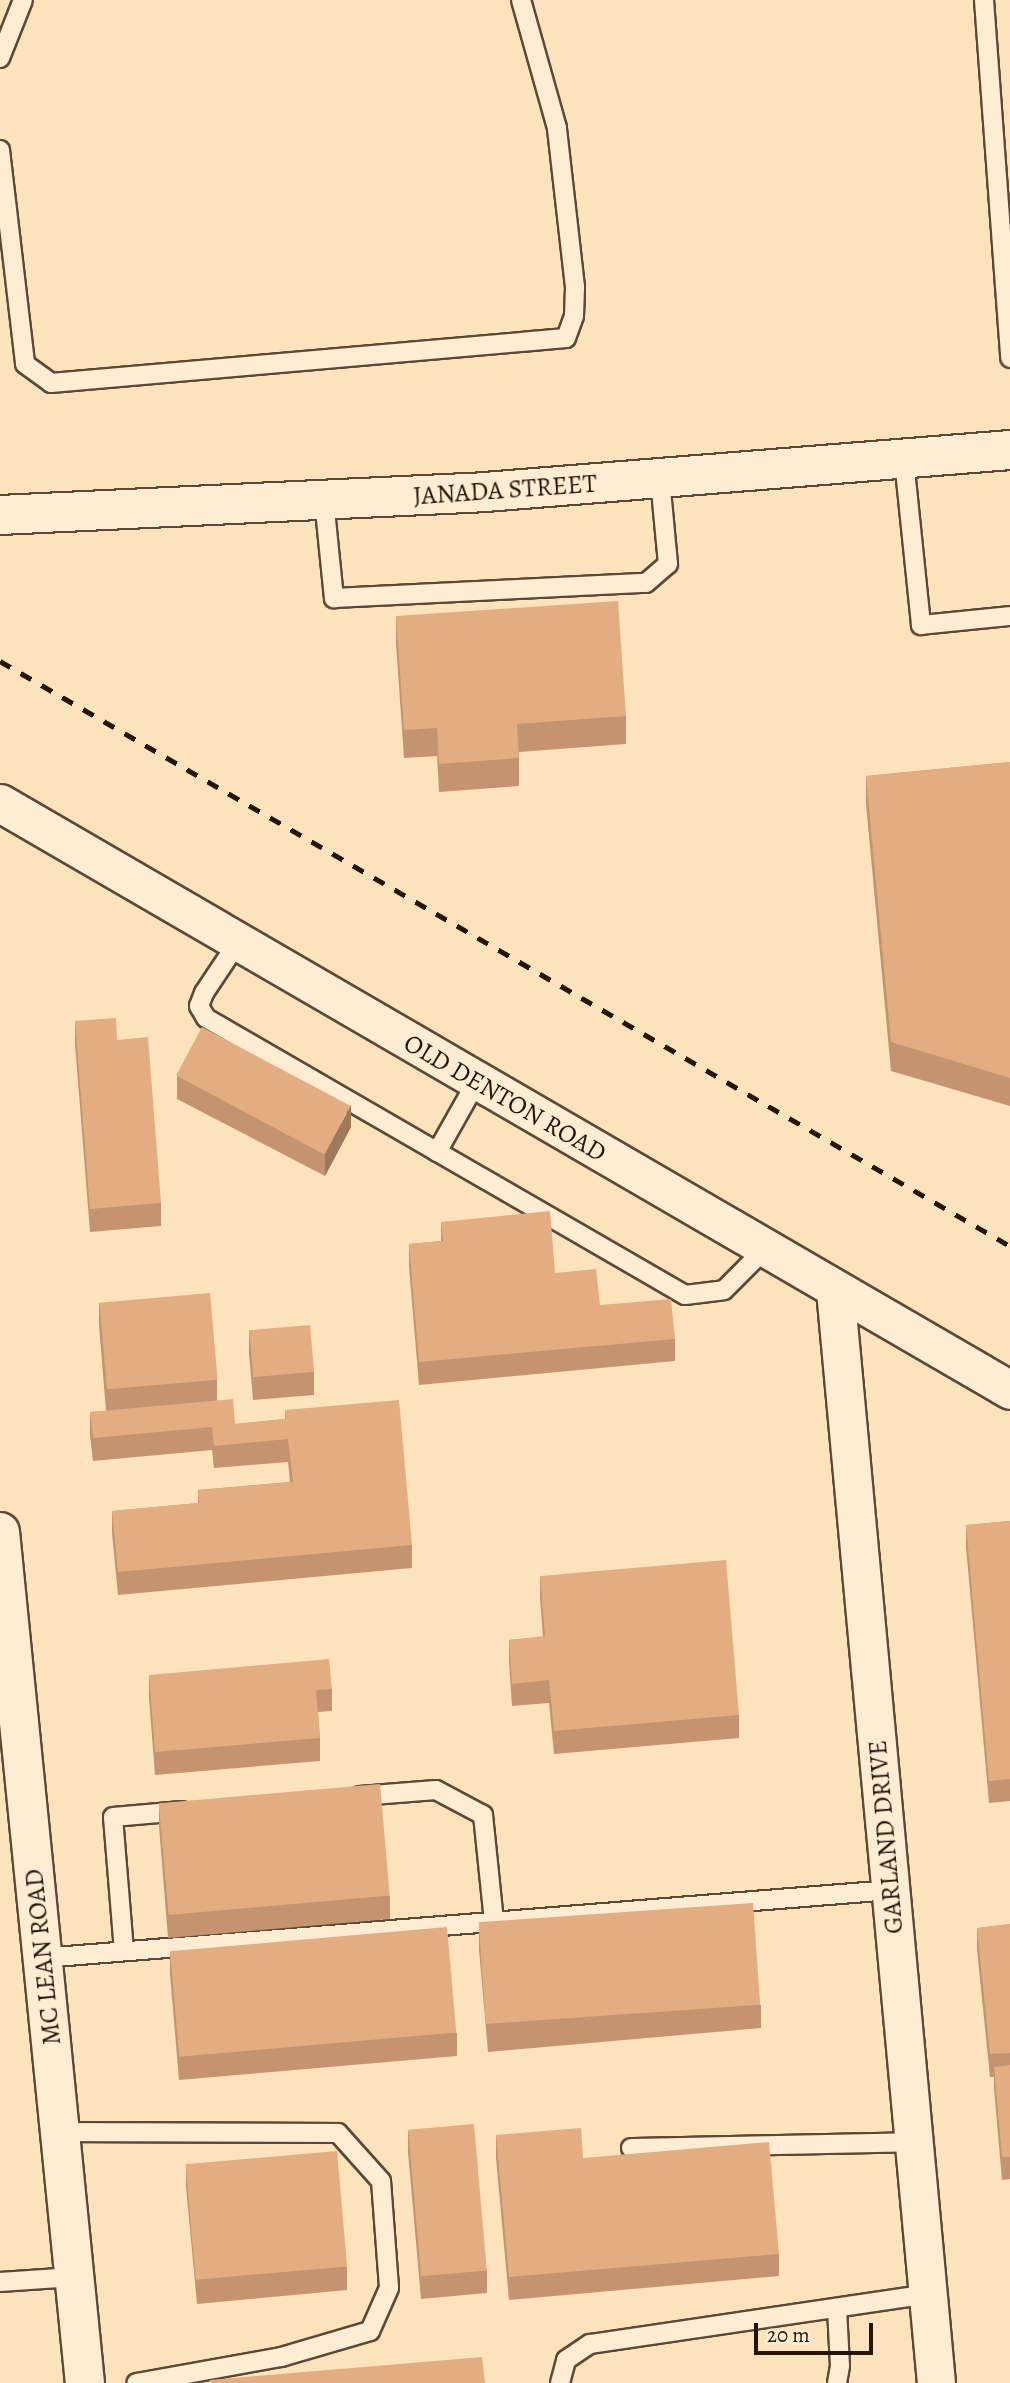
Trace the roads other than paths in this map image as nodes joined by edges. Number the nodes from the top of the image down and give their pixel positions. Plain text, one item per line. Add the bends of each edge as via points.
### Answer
1 (23, 0) edge
2 (521, 0) edge
3 (984, 0) edge
4 (0, 58) edge
5 (0, 150) edge
6 (1007, 277) edge
7 (1010, 358) edge
8 (1010, 450) edge
9 (904, 460) junction
10 (660, 479) junction
11 (324, 500) junction
12 (0, 515) edge
13 (1010, 616) edge
14 (0, 803) edge
15 (238, 942) junction
16 (477, 1082) junction
17 (438, 1152) junction
18 (765, 1250) junction
19 (835, 1290) junction
20 (1010, 1390) edge
21 (0, 1532) edge
22 (344, 1798) edge
23 (195, 1810) edge
24 (890, 1890) junction
25 (494, 1922) junction
26 (124, 1951) junction
27 (43, 1958) junction
28 (60, 2132) junction
29 (914, 2142) junction
30 (631, 2148) dead end
31 (74, 2277) junction
32 (0, 2282) edge
33 (928, 2294) junction
34 (837, 2308) junction
35 (85, 2383) edge
36 (136, 2383) edge
37 (560, 2383) edge
38 (837, 2383) edge
39 (936, 2383) edge

1 - 4 lane
2 - 5 lane via 557,128 575,287 574,316 566,338 51,383 25,364
3 - 6 lane
6 - 7 lane
8 - 9 street, JANADA STREET
9 - 10 street, JANADA STREET
9 - 13 lane via 921,625
10 - 11 street, JANADA STREET
10 - 11 lane via 668,564 646,583 334,598
11 - 12 street, JANADA STREET
14 - 15 street, OLD DENTON ROAD
15 - 16 street, OLD DENTON ROAD
15 - 17 lane via 204,992 199,1006 206,1018
16 - 17 lane
16 - 18 street, OLD DENTON ROAD
17 - 18 lane via 685,1295 724,1290
18 - 19 street, OLD DENTON ROAD
19 - 20 street, OLD DENTON ROAD
19 - 24 street, GARLAND DRIVE
21 - 27 street, MC LEAN ROAD
22 - 25 lane via 436,1790 483,1815
23 - 26 lane via 113,1817
24 - 25 lane
24 - 29 street, GARLAND DRIVE
25 - 26 lane
26 - 27 lane
27 - 28 street, MC LEAN ROAD
28 - 31 street, MC LEAN ROAD
28 - 36 lane via 338,2133 381,2181 389,2288 370,2331 281,2357
29 - 30 lane
29 - 33 street, GARLAND DRIVE
31 - 32 lane
31 - 35 street, MC LEAN ROAD
33 - 34 lane
33 - 39 street, GARLAND DRIVE
34 - 37 lane via 590,2344 566,2360
34 - 38 lane

